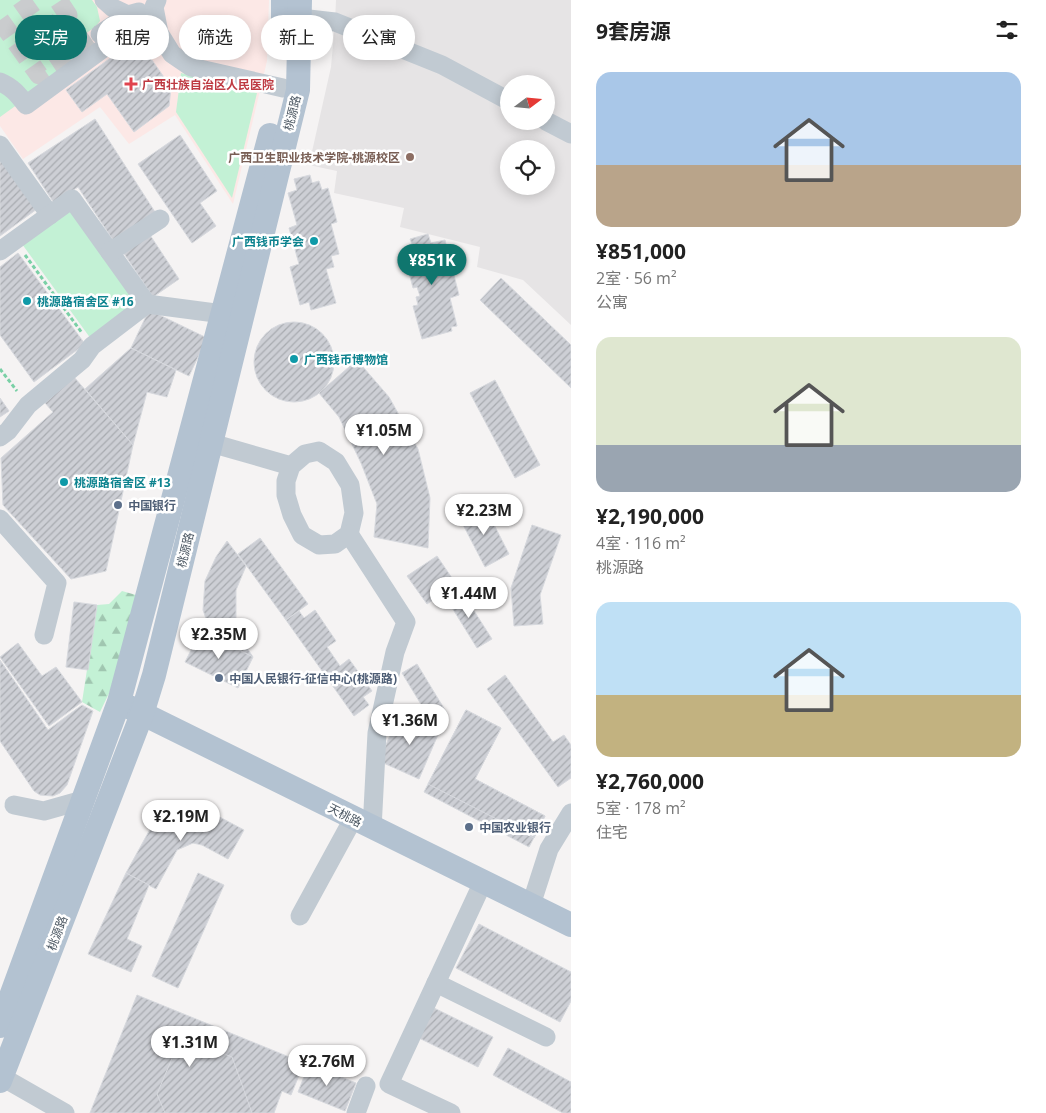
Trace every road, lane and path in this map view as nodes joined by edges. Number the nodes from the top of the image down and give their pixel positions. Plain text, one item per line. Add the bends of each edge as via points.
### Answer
1 (104, 0) edge
2 (283, 0) edge
3 (156, 4) edge
4 (300, 9) edge
5 (128, 15) joint
6 (97, 54) edge
7 (0, 82) edge
8 (283, 88) junction
9 (500, 96) edge
10 (555, 126) edge
11 (571, 134) edge
12 (0, 145) edge
13 (50, 215) junction
14 (160, 219) dead end
15 (7, 246) edge
16 (110, 252) junction
17 (147, 304) junction
18 (223, 314) junction
19 (92, 346) junction
20 (0, 369) edge
21 (28, 405) junction
22 (0, 438) edge
23 (211, 443) junction
24 (291, 466) junction
25 (0, 519) edge
26 (349, 534) junction
27 (44, 635) dead end
28 (119, 702) junction
29 (142, 714) junction
30 (82, 800) junction
31 (14, 805) dead end
32 (571, 813) edge
33 (363, 824) junction
34 (483, 882) junction
35 (531, 905) junction
36 (300, 916) dead end
37 (571, 925) edge
38 (436, 983) junction
39 (0, 1026) edge
40 (546, 1037) dead end
41 (1, 1079) edge
42 (366, 1086) dead end
43 (420, 1107) edge
44 (66, 1113) edge
45 (356, 1113) edge
46 (451, 1113) edge

1 - 5 lane
2 - 8 main road, 桃源路
3 - 5 lane
3 - 8 lane via 159,33 172,54 191,68
4 - 9 lane via 442,65
4 - 23 main road, 桃源路 via 298,90
6 - 7 lane via 26,105 8,85
8 - 18 main road, 桃源路
10 - 11 lane
12 - 13 lane
13 - 15 lane
13 - 16 lane via 72,199
14 - 16 lane
15 - 19 path
16 - 17 lane
17 - 18 lane
17 - 19 lane
18 - 28 main road, 桃源路
19 - 21 lane via 82,360
20 - 21 path
21 - 22 lane
23 - 24 lane
23 - 29 main road, 桃源路
24 - 26 lane via 286,495 302,535 319,544 335,544
24 - 26 lane via 305,454 319,451 336,462 350,485 354,513
25 - 27 lane via 57,582
26 - 33 lane via 406,622 395,652 377,733
28 - 29 main road, 天桃路
28 - 30 main road, 桃源路
29 - 33 main road, 天桃路
29 - 41 main road, 桃源路
30 - 31 lane via 44,811
30 - 39 main road, 桃源路
32 - 35 lane via 549,849
33 - 34 main road, 天桃路
33 - 36 lane
34 - 35 main road, 天桃路
34 - 38 lane
35 - 37 main road, 天桃路
38 - 40 lane
38 - 43 lane via 390,1084
41 - 44 lane
42 - 45 lane
43 - 46 lane

